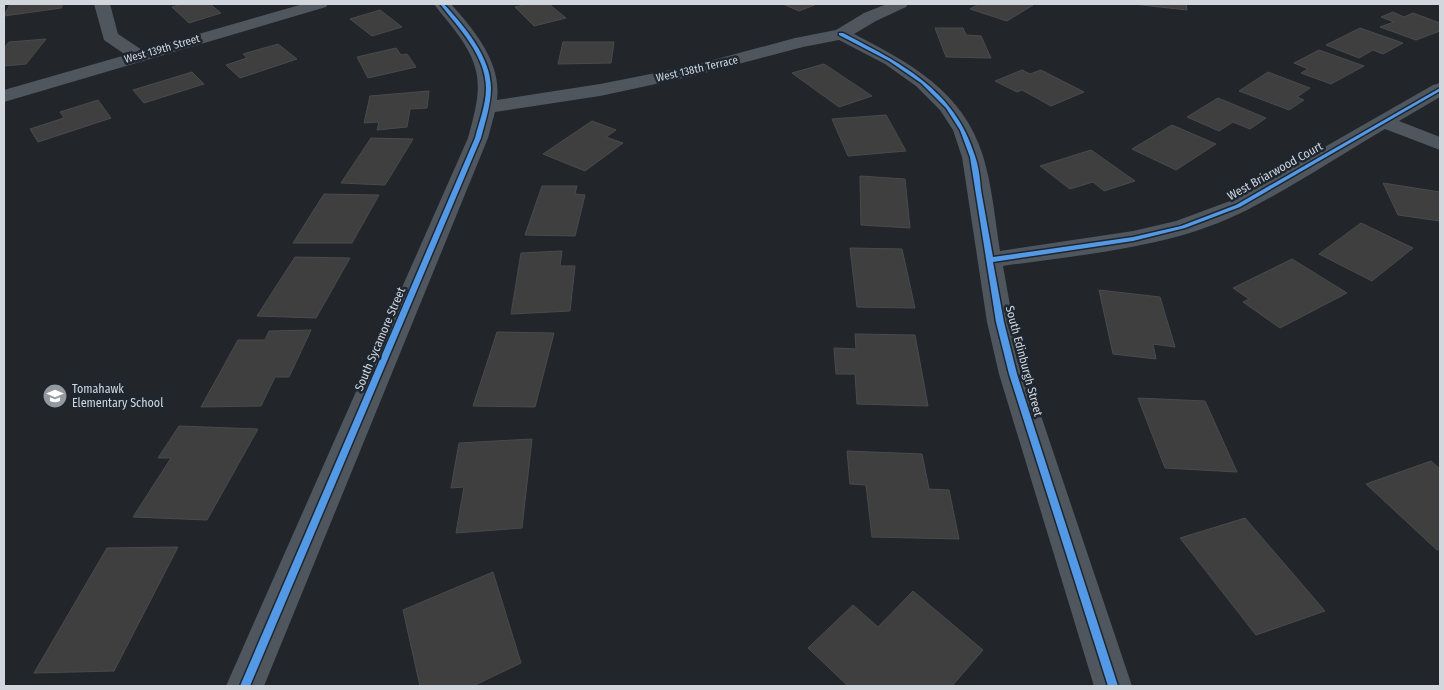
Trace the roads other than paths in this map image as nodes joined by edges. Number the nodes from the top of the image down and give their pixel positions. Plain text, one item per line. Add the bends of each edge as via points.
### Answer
1 (102, 4) edge
2 (320, 4) edge
3 (442, 4) edge
4 (900, 4) edge
5 (841, 34) junction
6 (139, 56) junction
7 (1440, 89) edge
8 (4, 96) edge
9 (486, 108) junction
10 (1384, 122) junction
11 (1440, 144) edge
12 (990, 260) junction
13 (245, 686) edge
14 (1113, 686) edge

1 - 6 street via 110,36
2 - 6 street, West 139th Street
3 - 9 street, South Sycamore Street via 478,51 488,81
4 - 5 street, West 138th Terrace
5 - 9 street, West 138th Terrace via 693,71
5 - 12 street, South Edinburgh Street via 891,60 923,82 948,107 963,130 973,157
6 - 8 street, West 139th Street
7 - 10 street, West Briarwood Court
9 - 13 street, South Sycamore Street via 478,138
10 - 11 street
10 - 12 street, West Briarwood Court via 1238,206 1183,227 1123,241
12 - 14 street, South Edinburgh Street via 1013,374

